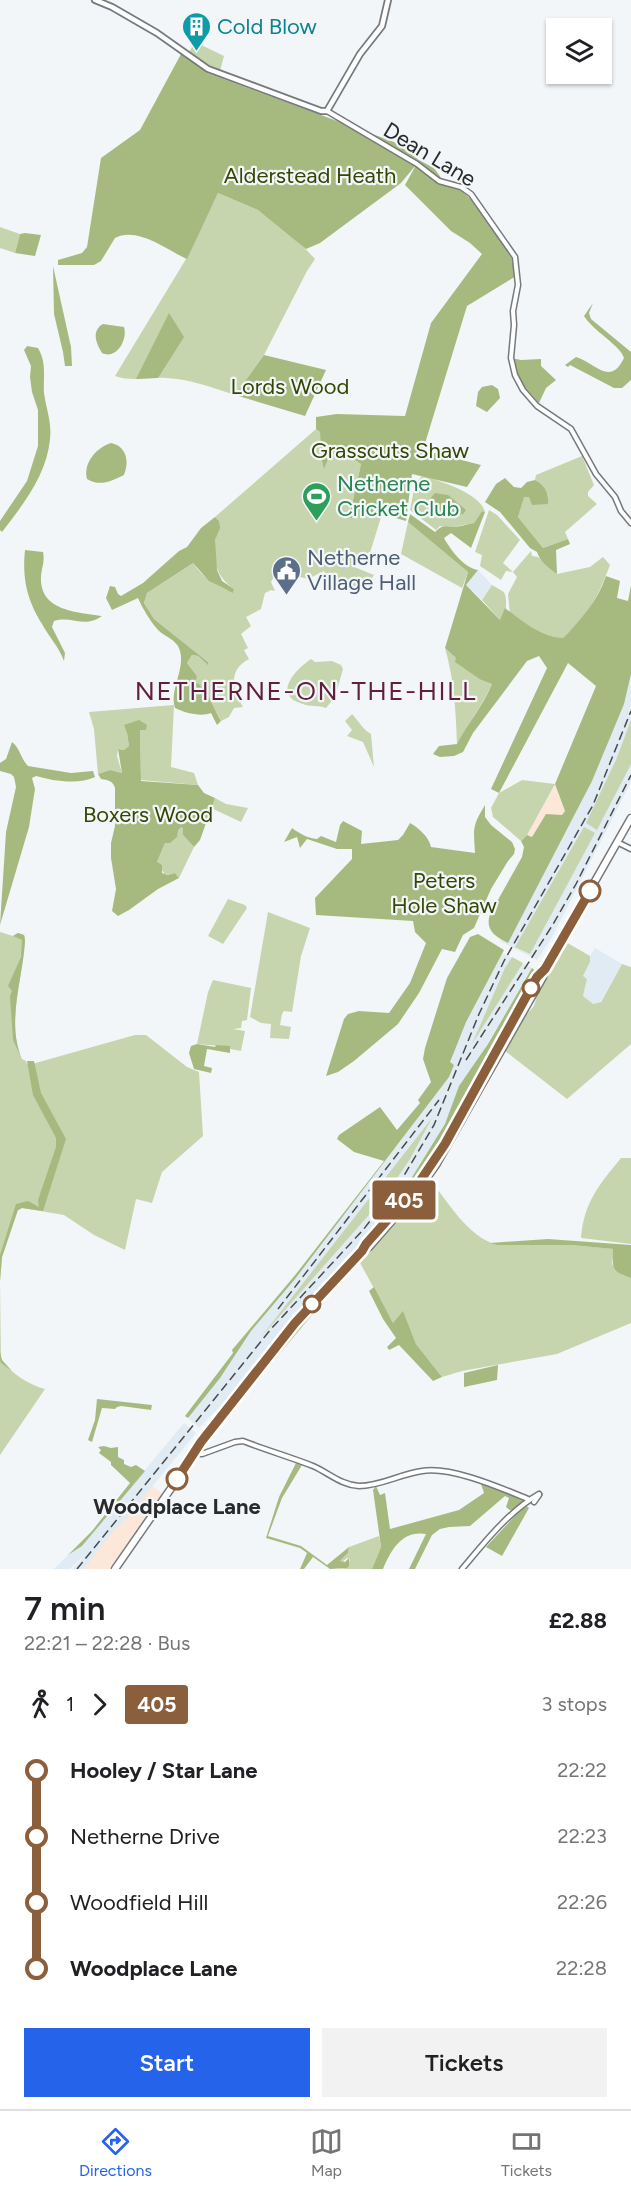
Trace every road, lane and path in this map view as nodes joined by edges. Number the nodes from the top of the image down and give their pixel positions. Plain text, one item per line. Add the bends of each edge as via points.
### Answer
1 (95, 0) edge
2 (388, 0) edge
3 (327, 111) junction
4 (631, 523) edge
5 (630, 820) edge
6 (619, 843) junction
7 (631, 849) edge
8 (197, 1451) junction
9 (528, 1499) junction
10 (534, 1502) dead end
11 (115, 1569) edge
12 (462, 1569) edge

1 - 3 main road, Dean Lane via 157,33 208,69
2 - 3 main road via 382,26 360,54
3 - 4 street, Dean Lane via 439,181 471,194 515,257 518,285 511,358 515,375 537,405 571,429 596,474
5 - 6 highway
6 - 7 street
6 - 8 highway via 537,977 445,1144 414,1190 295,1323
8 - 9 street via 202,1454 243,1441 317,1468 347,1484 377,1484 426,1470 468,1477
8 - 11 highway
9 - 10 street via 539,1494
9 - 12 street

